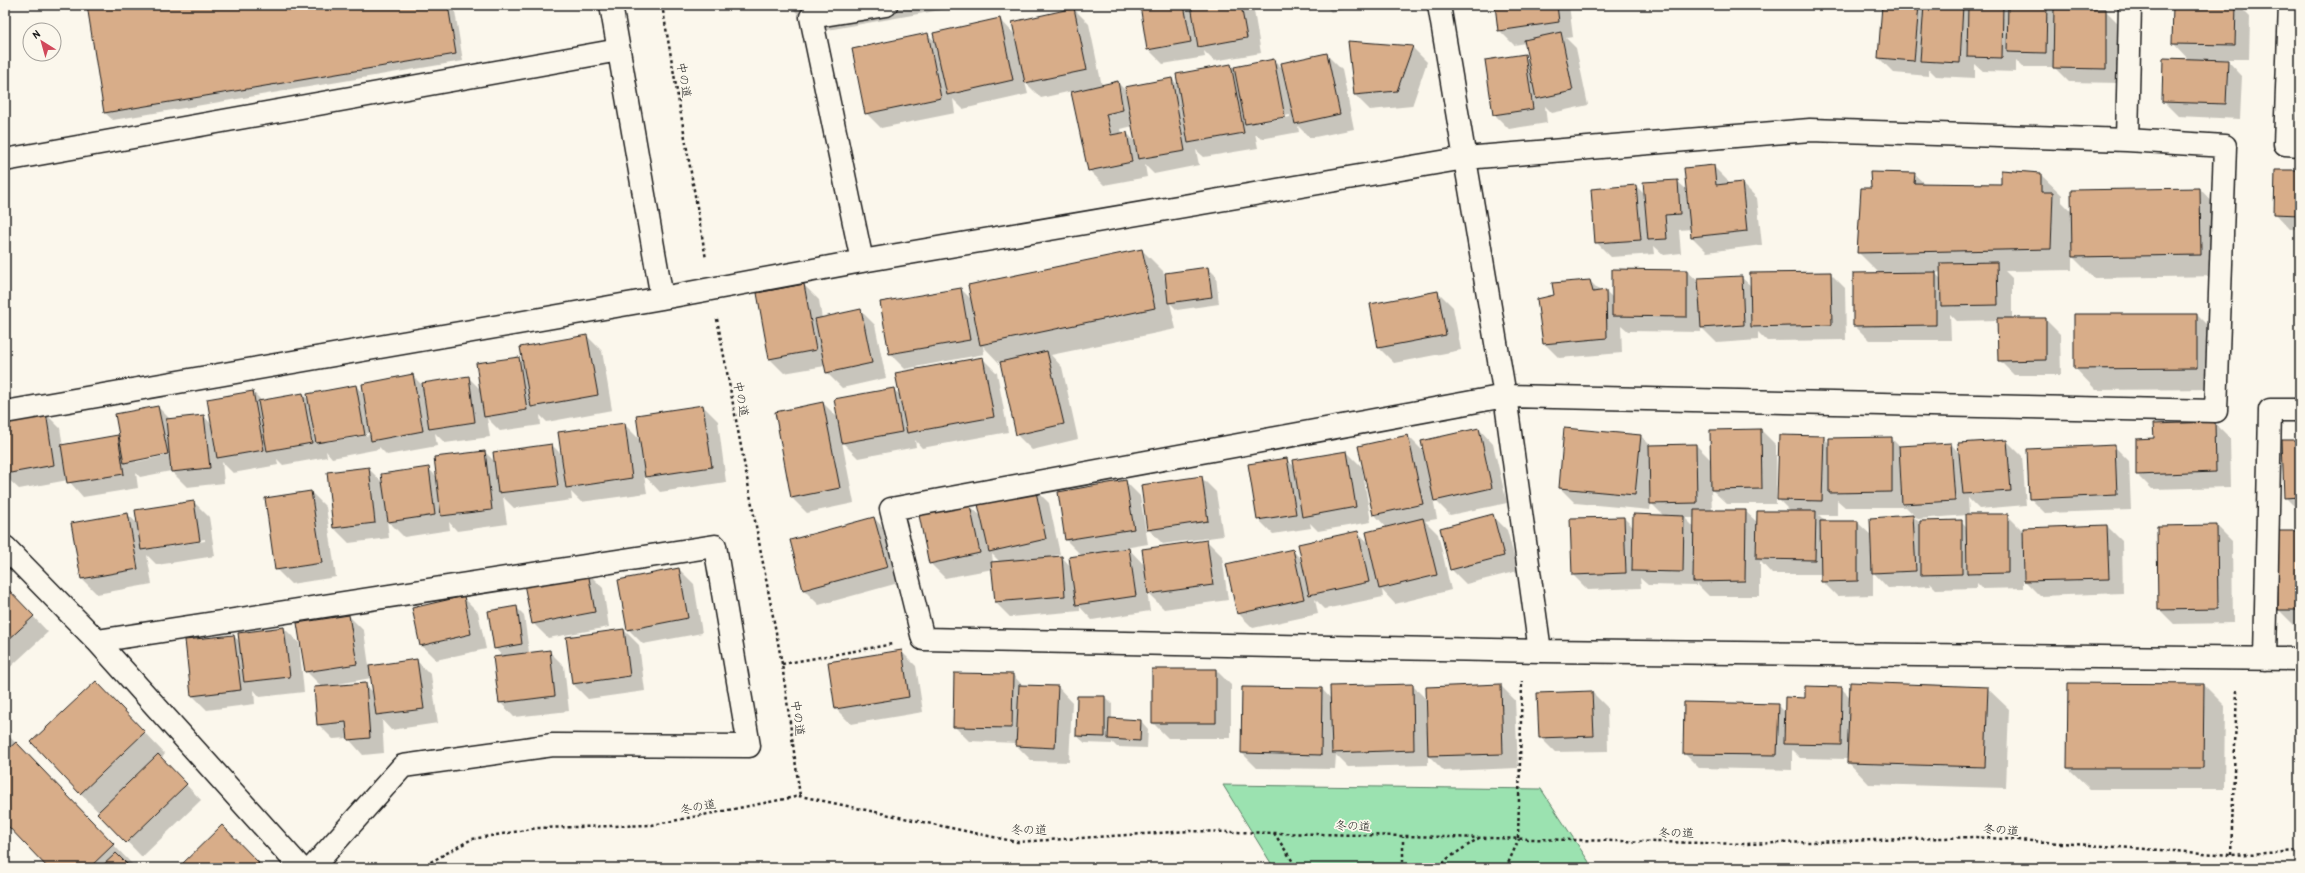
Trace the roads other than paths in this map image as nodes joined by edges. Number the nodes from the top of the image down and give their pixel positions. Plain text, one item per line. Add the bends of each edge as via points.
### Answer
1 (611, 5) edge
2 (886, 5) edge
3 (1439, 5) edge
4 (2130, 5) edge
5 (2290, 5) edge
6 (619, 50) junction
7 (2127, 140) junction
8 (2300, 144) edge
9 (1465, 158) junction
10 (5, 160) edge
11 (862, 261) junction
12 (662, 298) junction
13 (1505, 396) junction
14 (2300, 410) edge
15 (5, 412) edge
16 (5, 547) edge
17 (97, 641) junction
18 (1531, 651) junction
19 (2265, 658) junction
20 (2300, 659) edge
21 (301, 868) edge
22 (312, 868) edge

1 - 6 street
2 - 11 street via 811,17
3 - 9 street
4 - 7 street
5 - 8 street via 2285,144
6 - 10 street
6 - 12 street
7 - 9 street via 1810,130
7 - 13 street via 2225,146 2216,411
9 - 11 street
9 - 13 street
11 - 12 street
12 - 15 street
13 - 18 street
13 - 18 street via 891,509 923,639
14 - 19 street via 2270,410
16 - 17 street
17 - 21 street
17 - 22 street via 715,546 749,746 553,745 403,766
18 - 19 street
19 - 20 street

